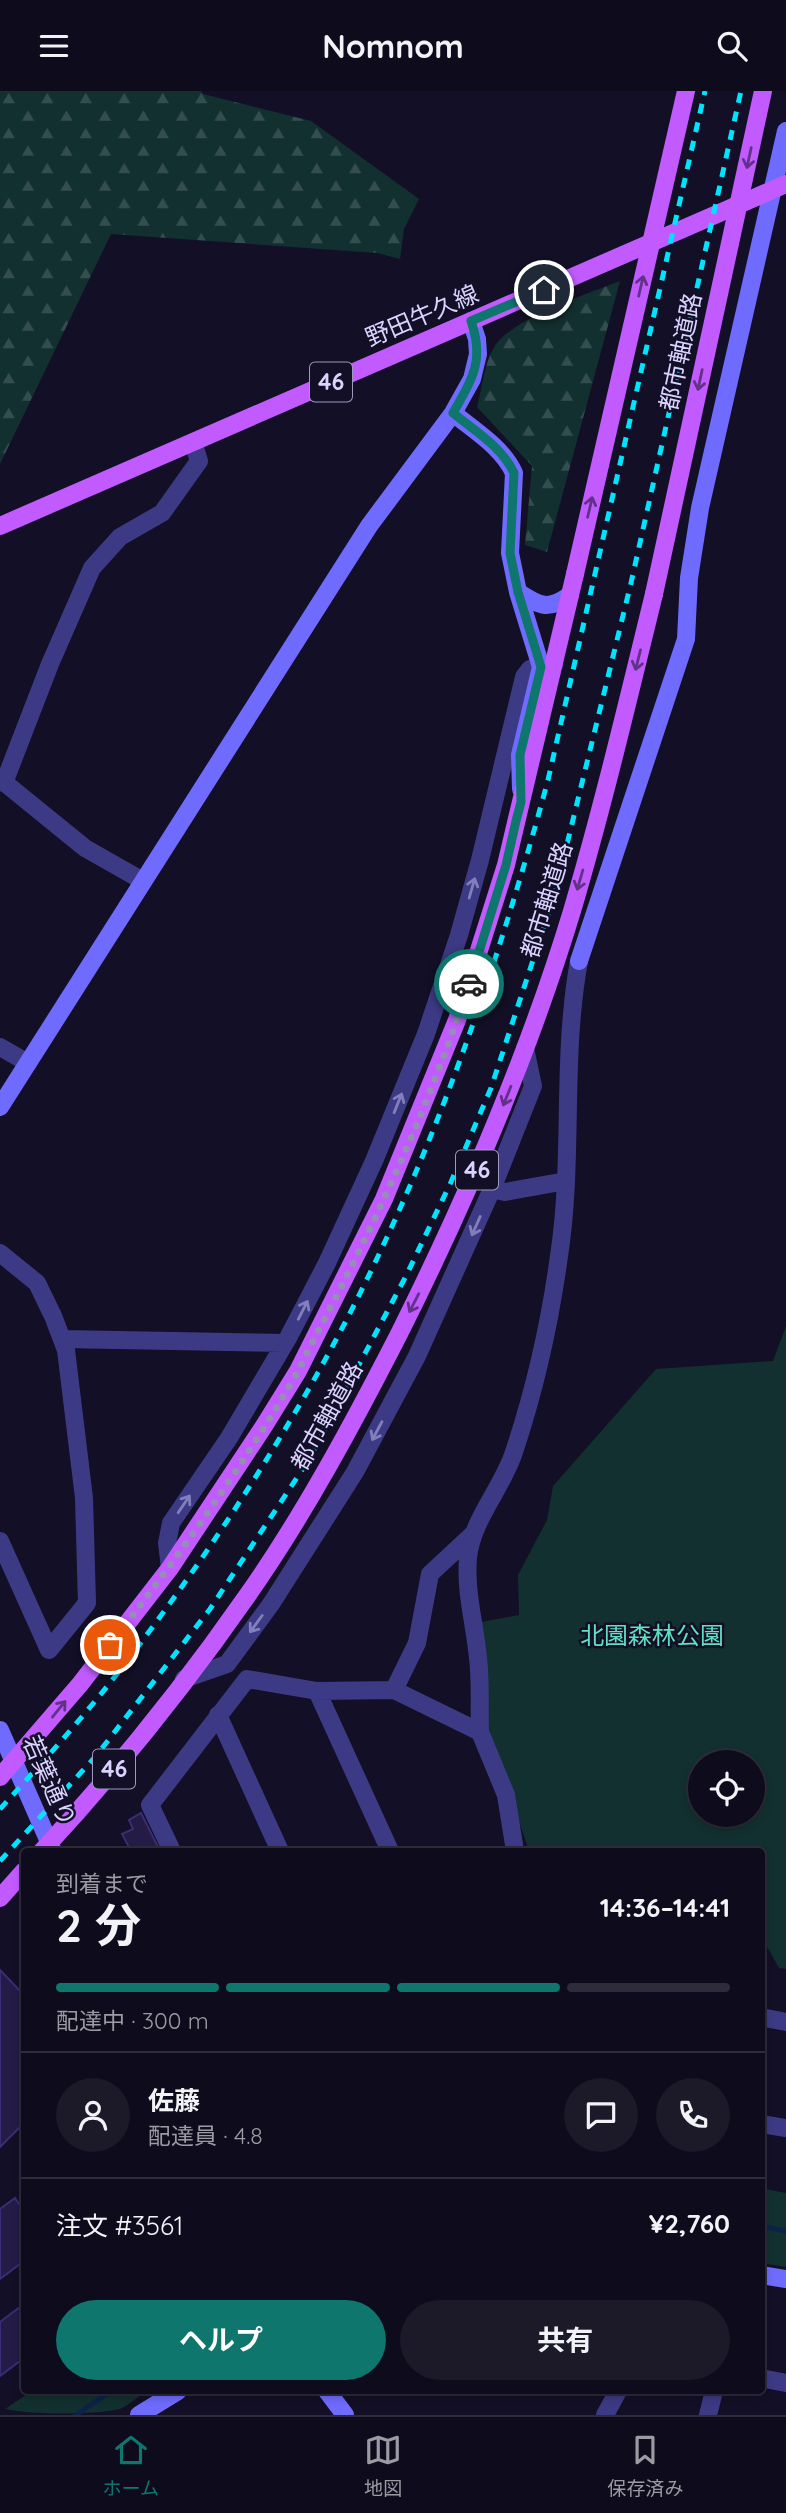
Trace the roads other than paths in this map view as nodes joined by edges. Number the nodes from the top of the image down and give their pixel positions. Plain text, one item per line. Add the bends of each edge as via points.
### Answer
1 (686, 91) edge
2 (763, 91) edge
3 (786, 131) edge
4 (779, 187) edge
5 (471, 321) junction
6 (453, 413) junction
7 (193, 442) junction
8 (0, 526) edge
9 (518, 592) junction
10 (570, 596) junction
11 (547, 666) junction
12 (2, 781) edge
13 (512, 840) junction
14 (482, 851) junction
15 (143, 881) junction
16 (0, 1047) edge
17 (525, 1048) junction
18 (28, 1063) junction
19 (0, 1107) edge
20 (566, 1181) junction
21 (492, 1189) junction
22 (0, 1253) edge
23 (62, 1339) junction
24 (285, 1343) junction
25 (473, 1534) junction
26 (0, 1541) edge
27 (170, 1568) junction
28 (184, 1679) junction
29 (394, 1690) junction
30 (317, 1691) junction
31 (218, 1716) junction
32 (0, 1730) edge
33 (480, 1732) junction
34 (14, 1761) junction
35 (0, 1777) edge
36 (48, 1848) edge
37 (49, 1848) edge
38 (171, 1848) edge
39 (279, 1848) edge
40 (389, 1848) edge
41 (515, 1848) edge
42 (21, 1874) edge
43 (0, 1898) edge
44 (765, 2018) edge
45 (786, 2022) edge
46 (765, 2125) edge
47 (786, 2128) edge
48 (765, 2276) edge
49 (786, 2279) edge
50 (765, 2379) edge
51 (786, 2383) edge
52 (173, 2394) edge
53 (329, 2394) edge
54 (616, 2394) edge
55 (713, 2394) edge
56 (139, 2415) edge
57 (345, 2415) edge
58 (605, 2415) edge
59 (708, 2415) edge

10 -> 1 main road, 都市軸道路, bridge
2 -> 17 main road, 都市軸道路 / 46, bridge via 654,594 599,815
3 - 4 street
4 - 5 main road, 野田牛久線 / 46
4 - 20 street via 700,508 686,639 579,961
5 - 6 street via 478,353 472,379
5 - 7 main road, 野田牛久線 / 46
6 - 9 street via 494,445 514,473 510,553
6 - 15 street via 369,526
7 - 8 main road, 野田牛久線 / 46
7 - 12 street via 200,461 162,513 120,537 92,568
9 - 10 street via 546,605 559,604
9 - 11 street
10 - 11 main road, 都市軸道路
11 - 13 main road, 都市軸道路
11 - 14 street via 530,669 524,677
12 - 15 street via 85,848
13 - 14 street
13 - 27 main road, 都市軸道路 via 457,1020 379,1210 298,1371
24 -> 14 street via 374,1161 426,1034
15 - 18 street
16 - 18 street
17 - 21 street via 533,1086
17 -> 28 main road, 都市軸道路 / 46 via 480,1163 368,1396 248,1595
18 - 19 street
20 - 21 street via 505,1192
20 - 25 street via 560,1255 522,1423 509,1464
21 -> 28 street via 417,1356 341,1494 227,1664
22 - 23 street via 37,1283
23 - 24 street
23 - 26 street via 84,1498 87,1604 49,1650
27 -> 24 street via 167,1543 172,1523
25 - 29 street via 430,1574 417,1643
25 - 33 street via 468,1580 479,1660
34 -> 27 main road, 都市軸道路
28 - 37 main road, 都市軸道路 / 46
29 - 30 street
29 - 33 street
30 - 31 street via 247,1679
30 - 40 street
31 - 38 street via 150,1805
31 - 39 street
32 - 34 street, 若葉通り
33 - 41 street via 506,1795
34 - 35 main road, 都市軸道路
34 - 36 street, 若葉通り
42 - 43 main road
44 - 45 street
46 - 47 street
48 - 49 street
50 - 51 street
52 - 56 street
53 - 57 street
54 - 58 street
55 - 59 street

